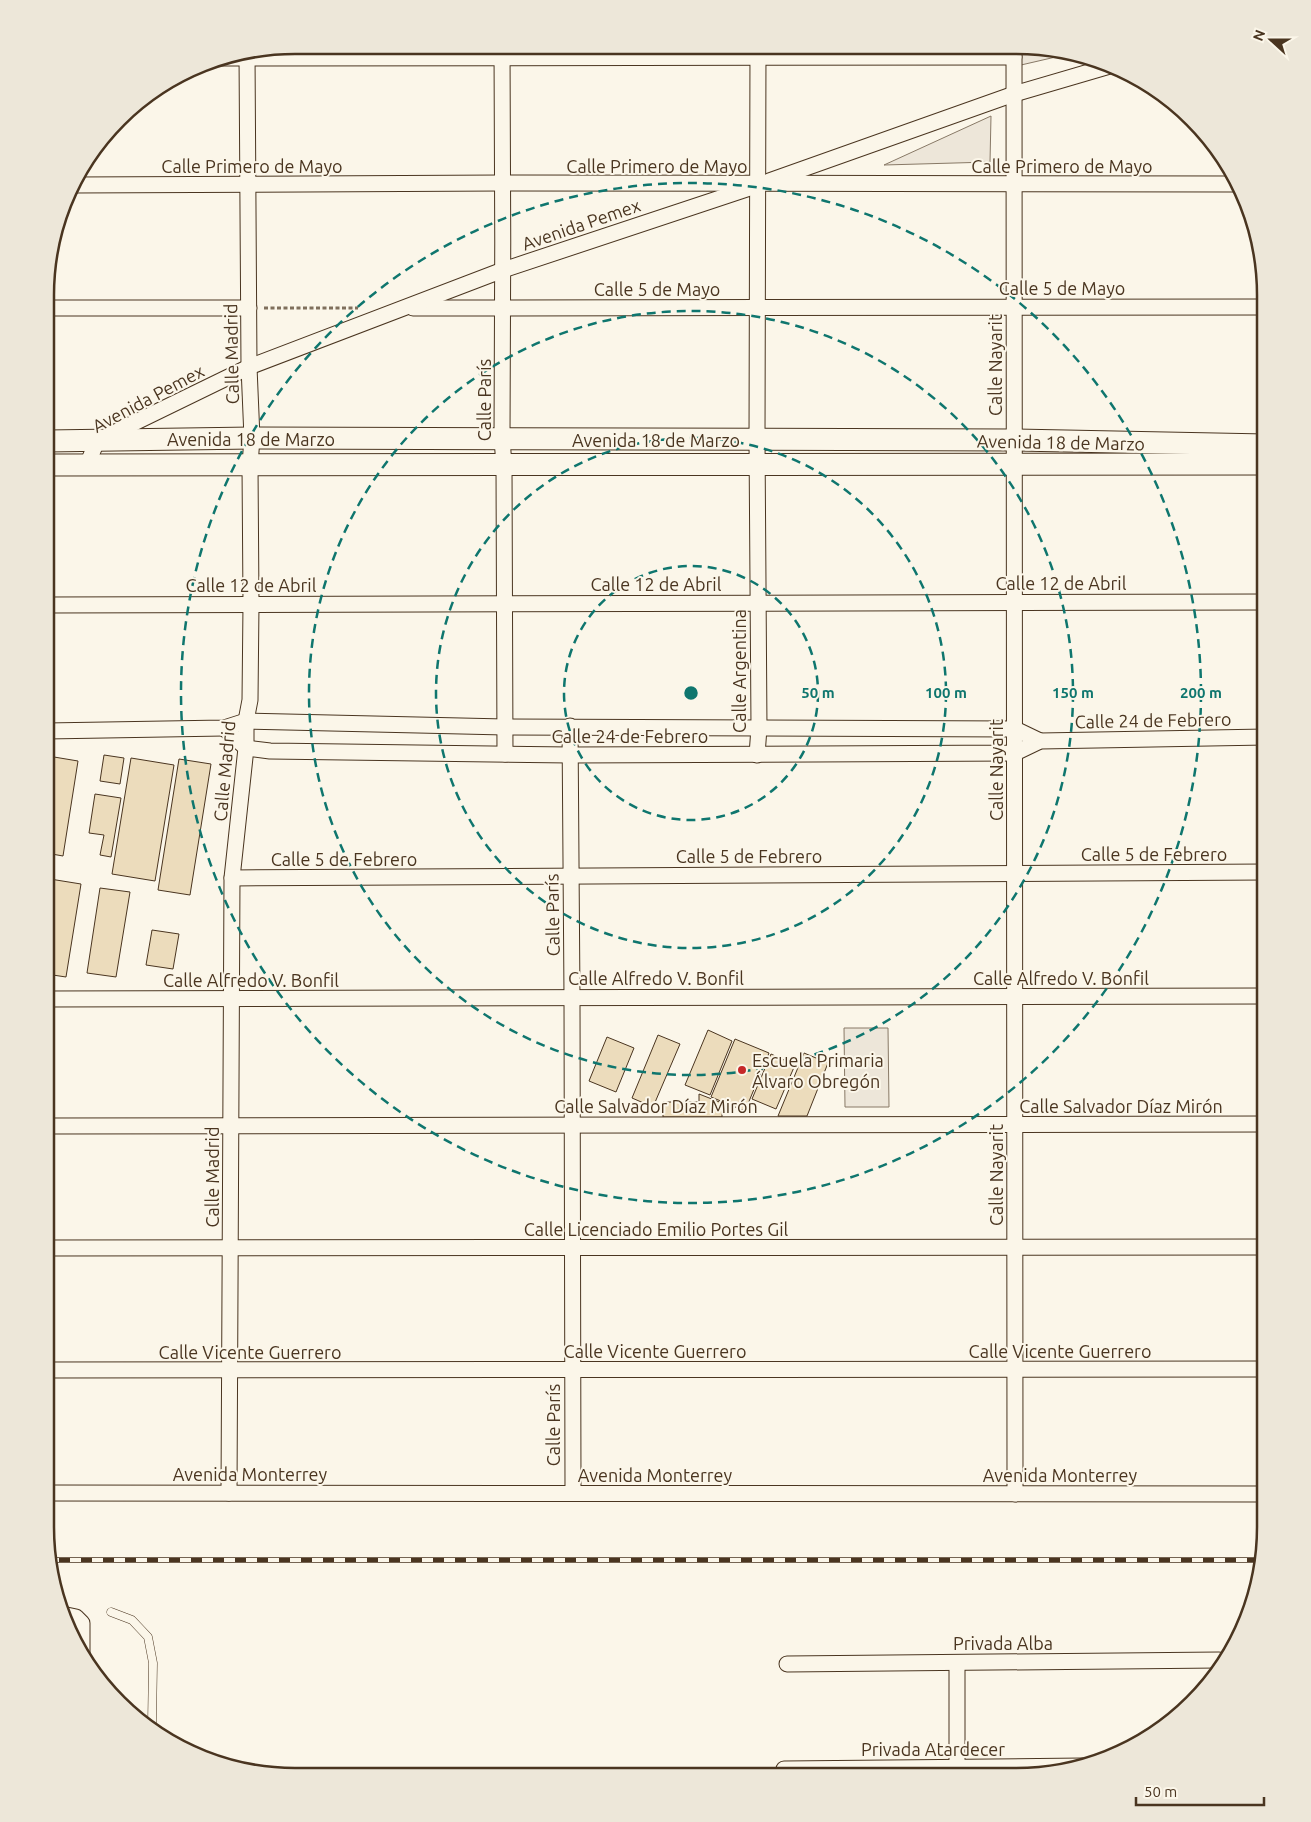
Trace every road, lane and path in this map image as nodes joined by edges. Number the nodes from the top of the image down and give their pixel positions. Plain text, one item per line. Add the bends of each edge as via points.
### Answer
1 (332, 54) edge
2 (502, 54) edge
3 (758, 54) edge
4 (1014, 54) edge
5 (273, 55) edge
6 (247, 58) edge
7 (1100, 69) edge
8 (1014, 94) junction
9 (502, 183) junction
10 (1014, 184) junction
11 (1230, 184) edge
12 (80, 185) edge
13 (248, 185) junction
14 (758, 185) junction
15 (503, 270) junction
16 (758, 307) junction
17 (1014, 307) junction
18 (1257, 307) edge
19 (54, 308) edge
20 (249, 308) junction
21 (366, 308) dead end
22 (404, 308) junction
23 (502, 308) junction
24 (249, 367) junction
25 (252, 438) junction
26 (502, 439) junction
27 (757, 440) junction
28 (1014, 440) junction
29 (54, 441) edge
30 (97, 441) junction
31 (1257, 445) edge
32 (87, 464) junction
33 (758, 464) junction
34 (1015, 464) junction
35 (1257, 464) edge
36 (54, 465) edge
37 (250, 465) junction
38 (504, 465) junction
39 (1015, 602) junction
40 (1257, 602) edge
41 (758, 603) junction
42 (252, 604) junction
43 (504, 604) junction
44 (54, 605) edge
45 (246, 721) junction
46 (570, 726) junction
47 (505, 727) junction
48 (224, 728) junction
49 (759, 728) junction
50 (1015, 729) junction
51 (54, 732) edge
52 (1257, 737) edge
53 (1040, 740) junction
54 (246, 748) junction
55 (1015, 752) junction
56 (506, 754) junction
57 (570, 755) junction
58 (757, 755) junction
59 (1257, 872) edge
60 (1014, 874) junction
61 (570, 876) junction
62 (232, 878) junction
63 (1014, 996) junction
64 (1257, 996) edge
65 (572, 997) junction
66 (54, 999) edge
67 (232, 999) junction
68 (1257, 1124) edge
69 (572, 1125) junction
70 (1015, 1125) junction
71 (54, 1126) edge
72 (231, 1126) junction
73 (1014, 1247) junction
74 (1257, 1247) edge
75 (54, 1248) edge
76 (230, 1248) junction
77 (572, 1248) junction
78 (1015, 1369) junction
79 (1257, 1369) edge
80 (54, 1370) edge
81 (230, 1370) junction
82 (572, 1370) junction
83 (54, 1493) edge
84 (229, 1493) junction
85 (572, 1493) junction
86 (1015, 1494) junction
87 (1257, 1494) edge
88 (111, 1612) dead end
89 (71, 1616) edge
90 (82, 1640) edge
91 (1218, 1660) edge
92 (956, 1663) junction
93 (787, 1664) dead end
94 (152, 1722) edge
95 (957, 1768) edge

1 - 5 street
2 - 9 street, Calle París
3 - 14 street, Calle Argentina
4 - 8 street, Calle Nayarit
6 - 13 street, Calle Madrid
7 - 8 street, Avenida Pemex
8 - 10 street, Calle Nayarit
8 - 14 street, Avenida Pemex
9 - 13 street, Calle Primero de Mayo
9 - 14 street, Calle Primero de Mayo
9 - 15 street, Calle París
10 - 11 street, Calle Primero de Mayo
10 - 14 street, Calle Primero de Mayo
10 - 17 street, Calle Nayarit
12 - 13 street, Calle Primero de Mayo
13 - 20 street, Calle Madrid
14 - 15 street, Avenida Pemex
14 - 16 street, Calle Argentina
15 - 22 street, Avenida Pemex
15 - 23 street, Calle París
16 - 17 street, Calle 5 de Mayo
16 - 23 street, Calle 5 de Mayo
16 - 27 street, Calle Argentina
17 - 18 street, Calle 5 de Mayo
17 - 28 street, Calle Nayarit
19 - 20 street
20 - 21 path
20 - 24 street, Calle Madrid
22 - 23 street, Calle 5 de Mayo
22 - 24 street, Avenida Pemex
23 - 26 street, Calle París
24 - 25 street, Calle Madrid
24 - 30 street, Avenida Pemex
25 - 26 street, Avenida 18 de Marzo
25 - 30 street, Avenida 18 de Marzo
25 - 37 street, Calle Madrid
26 - 27 street, Avenida 18 de Marzo
26 - 38 street, Calle París
27 - 28 street, Avenida 18 de Marzo
27 - 33 street, Calle Argentina
28 - 31 street, Avenida 18 de Marzo
28 - 34 street, Calle Nayarit
29 - 30 street, Avenida 18 de Marzo
30 - 32 street, Avenida Pemex
32 - 36 street, Avenida 18 de Marzo
32 - 37 street, Avenida 18 de Marzo
33 - 34 street, Avenida 18 de Marzo
33 - 38 street, Avenida 18 de Marzo
33 - 41 street, Calle Argentina
34 - 35 street, Avenida 18 de Marzo
34 - 39 street, Calle Nayarit
37 - 38 street, Avenida 18 de Marzo
37 - 42 street, Calle Madrid
38 - 43 street, Calle París
39 - 40 street, Calle 12 de Abril
39 - 41 street, Calle 12 de Abril
39 - 50 street, Calle Nayarit
41 - 43 street, Calle 12 de Abril
41 - 49 street, Calle Argentina
42 - 43 street, Calle 12 de Abril
42 - 44 street, Calle 12 de Abril
42 - 45 street, Calle Madrid via 250,700
43 - 47 street, Calle París
45 - 47 street, Calle 24 de Febrero
45 - 48 street, Calle 24 de Febrero
45 - 54 street, Calle Madrid
46 - 47 street, Calle 24 de Febrero
46 - 49 street, Calle 24 de Febrero
46 - 57 street, Calle París
47 - 56 street, Calle París
48 - 51 street, Calle 24 de Febrero
48 - 54 street
49 - 50 street, Calle 24 de Febrero
49 - 58 street, Calle Argentina
50 - 53 street, Calle 24 de Febrero
50 - 55 street, Calle Nayarit
52 - 53 street, Calle 24 de Febrero
53 - 55 street, Calle 24 de Febrero
54 - 56 street, Calle 24 de Febrero
54 - 62 street, Calle Madrid
55 - 58 street, Calle 24 de Febrero
55 - 60 street, Calle Nayarit
56 - 57 street, Calle 24 de Febrero
57 - 58 street, Calle 24 de Febrero
57 - 61 street, Calle París
59 - 60 street, Calle 5 de Febrero
60 - 61 street, Calle 5 de Febrero
60 - 63 street, Calle Nayarit
61 - 62 street, Calle 5 de Febrero
61 - 65 street, Calle París
62 - 67 street, Calle Madrid
63 - 64 street, Calle Alfredo V. Bonfil
63 - 65 street, Calle Alfredo V. Bonfil
63 - 70 street, Calle Nayarit
65 - 67 street, Calle Alfredo V. Bonfil
65 - 69 street, Calle París
66 - 67 street, Calle Alfredo V. Bonfil
67 - 72 street, Calle Madrid
68 - 70 street, Calle Salvador Díaz Mirón
69 - 70 street, Calle Salvador Díaz Mirón
69 - 72 street, Calle Salvador Díaz Mirón
69 - 77 street, Calle París
70 - 73 street, Calle Nayarit
71 - 72 street, Calle Salvador Díaz Mirón
72 - 76 street, Calle Madrid
73 - 74 street, Calle Licenciado Emilio Portes Gil
73 - 77 street, Calle Licenciado Emilio Portes Gil
73 - 78 street, Calle Nayarit
75 - 76 street, Calle Licenciado Emilio Portes Gil
76 - 77 street, Calle Licenciado Emilio Portes Gil
76 - 81 street, Calle Madrid
77 - 82 street, Calle París
78 - 79 street, Calle Vicente Guerrero
78 - 82 street, Calle Vicente Guerrero
78 - 86 street, Calle Nayarit
80 - 81 street, Calle Vicente Guerrero
81 - 82 street, Calle Vicente Guerrero
81 - 84 street, Calle Madrid
82 - 85 street, Calle París
83 - 84 street, Avenida Monterrey
84 - 85 street, Avenida Monterrey
85 - 86 street, Avenida Monterrey
86 - 87 street, Avenida Monterrey
88 - 94 lane via 132,1620 148,1637 153,1663
89 - 90 street via 82,1623
91 - 92 street, Privada Alba
92 - 93 street, Privada Alba
92 - 95 street

